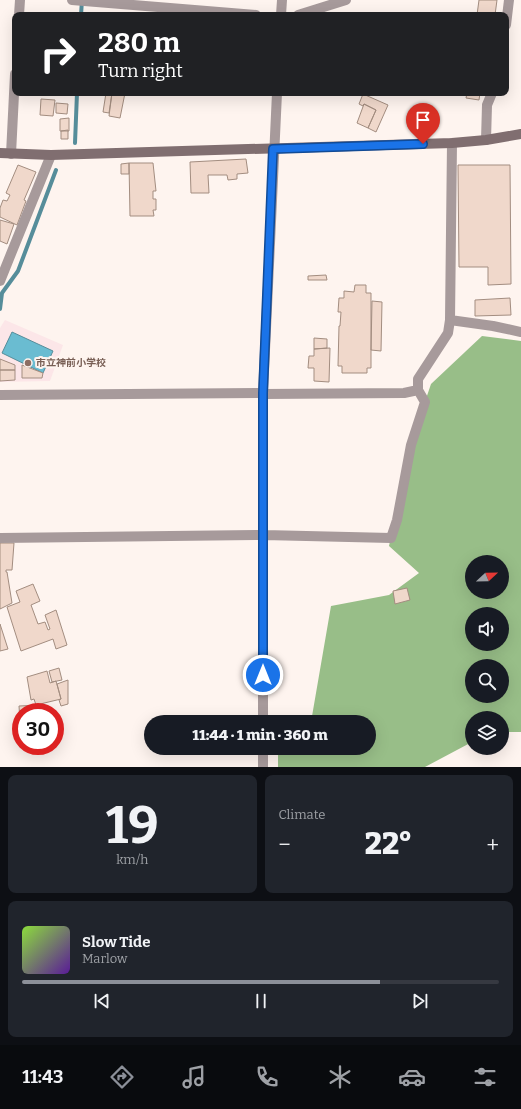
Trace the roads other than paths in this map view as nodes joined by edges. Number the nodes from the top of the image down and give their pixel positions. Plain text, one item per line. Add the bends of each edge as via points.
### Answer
1 (20, 0) edge
2 (74, 0) edge
3 (282, 0) edge
4 (346, 0) edge
5 (509, 0) edge
6 (19, 12) edge
7 (220, 12) edge
8 (281, 12) edge
9 (308, 12) edge
10 (508, 12) edge
11 (14, 96) edge
12 (277, 96) edge
13 (491, 96) edge
14 (521, 134) edge
15 (486, 140) junction
16 (452, 143) junction
17 (273, 149) junction
18 (0, 153) edge
19 (11, 154) junction
20 (51, 155) junction
21 (0, 281) edge
22 (450, 320) junction
23 (521, 332) edge
24 (418, 390) junction
25 (0, 394) edge
26 (264, 394) junction
27 (264, 535) junction
28 (0, 538) edge
29 (263, 715) edge
30 (263, 755) edge
31 (263, 767) edge

1 - 6 street
2 - 7 street
3 - 8 street
4 - 9 street
5 - 10 street
11 - 19 street
12 - 17 street
13 - 15 street via 487,105
14 - 15 street
15 - 16 street
16 - 17 street
16 - 22 street
17 - 20 street
17 - 26 street
18 - 19 street
19 - 20 street
20 - 21 street
22 - 23 street
22 - 24 street via 448,333 418,379
24 - 26 street via 404,393
24 - 27 street via 425,402 411,445 397,520 391,538
25 - 26 street
26 - 27 street
27 - 28 street
27 - 29 street
30 - 31 street

